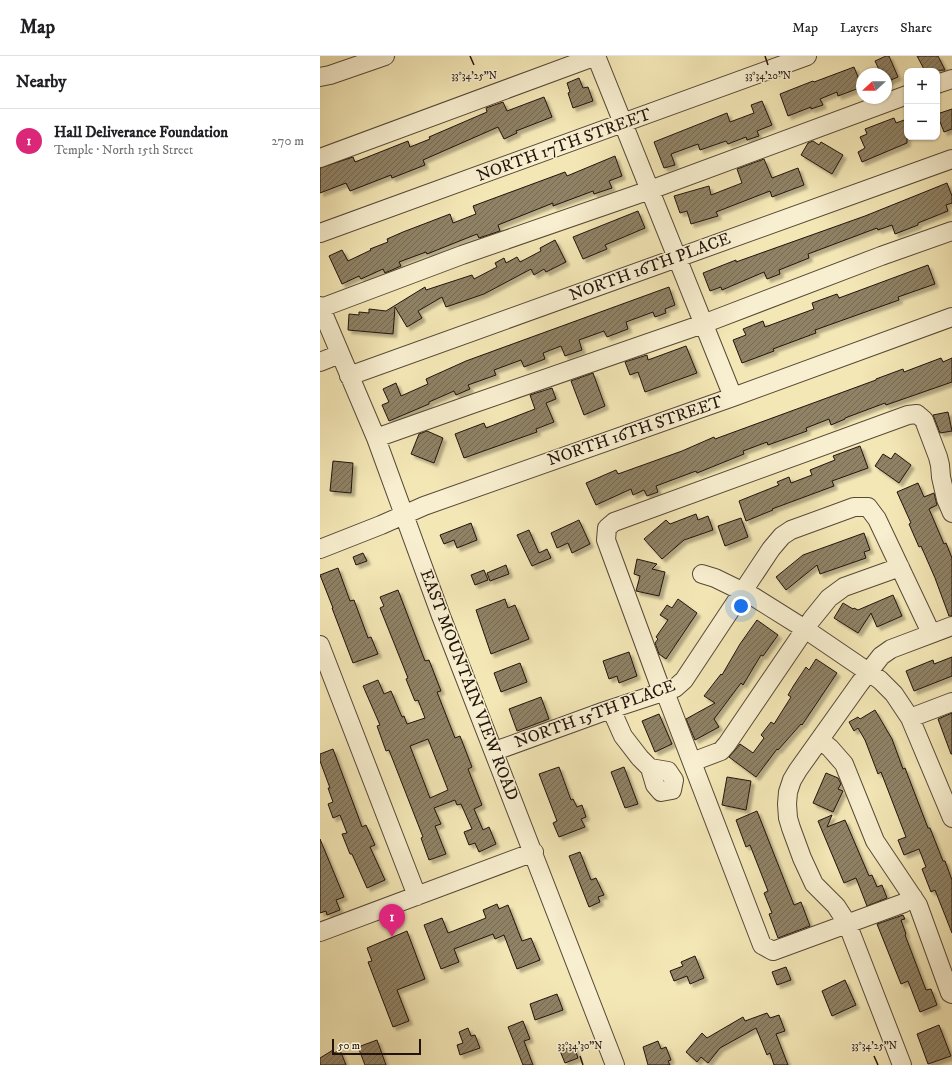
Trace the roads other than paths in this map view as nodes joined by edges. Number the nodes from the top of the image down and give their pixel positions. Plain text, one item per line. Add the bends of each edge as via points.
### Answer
1 (385, 56) edge
2 (596, 56) edge
3 (807, 56) edge
4 (320, 77) edge
5 (952, 79) edge
6 (940, 83) edge
7 (904, 96) edge
8 (623, 123) junction
9 (320, 158) edge
10 (952, 159) edge
11 (650, 190) junction
12 (952, 231) edge
13 (320, 233) edge
14 (677, 257) junction
15 (320, 307) edge
16 (952, 317) edge
17 (703, 324) junction
18 (340, 354) junction
19 (320, 362) edge
20 (349, 376) junction
21 (733, 397) junction
22 (376, 438) junction
23 (952, 513) edge
24 (404, 514) junction
25 (320, 549) edge
26 (900, 567) junction
27 (702, 574) dead end
28 (743, 591) junction
29 (952, 626) edge
30 (806, 629) junction
31 (931, 633) junction
32 (320, 645) edge
33 (869, 672) junction
34 (663, 692) junction
35 (952, 702) edge
36 (611, 709) junction
37 (910, 718) junction
38 (820, 740) junction
39 (495, 752) junction
40 (692, 762) junction
41 (650, 768) dead end
42 (952, 818) edge
43 (534, 852) junction
44 (417, 896) junction
45 (913, 897) junction
46 (847, 923) junction
47 (320, 932) edge
48 (952, 994) edge
49 (616, 1065) edge
50 (902, 1065) edge

1 - 4 street
2 - 8 street
2 - 9 street
3 - 8 street, NORTH 17TH STREET
5 - 6 street
7 - 11 street
8 - 11 street
8 - 13 street, NORTH 17TH STREET
10 - 14 street, NORTH 16TH PLACE
11 - 14 street
11 - 15 street
12 - 17 street
14 - 17 street
14 - 20 street, NORTH 16TH PLACE
15 - 18 street, EAST MOUNTAIN VIEW ROAD
16 - 21 street, NORTH 16TH STREET
17 - 21 street
17 - 22 street
18 - 19 street
18 - 20 street, EAST MOUNTAIN VIEW ROAD
20 - 22 street, EAST MOUNTAIN VIEW ROAD
21 - 24 street, NORTH 16TH STREET
22 - 24 street, EAST MOUNTAIN VIEW ROAD
23 - 34 street via 946,499 938,457 924,420 917,414 908,415 614,522 608,528 606,540
24 - 25 street, NORTH 16TH STREET
24 - 39 street, EAST MOUNTAIN VIEW ROAD
26 - 28 street, NORTH 15TH PLACE via 878,519 868,506 854,508 791,530 782,536
26 - 30 street via 844,587 829,598
26 - 31 street
27 - 28 street
28 - 30 street
28 - 34 street, NORTH 15TH PLACE via 684,680 675,688
29 - 31 street
30 - 33 street
30 - 40 street via 727,744 721,751
31 - 33 street via 891,649 881,656
32 - 44 street
33 - 37 street via 894,694
33 - 38 street
34 - 36 street, NORTH 15TH PLACE
34 - 40 street
35 - 37 street
36 - 39 street, NORTH 15TH PLACE
36 - 41 street via 623,736
37 - 42 street
38 - 45 street via 844,764 875,841
38 - 46 street via 792,780 788,792 788,818 814,884 836,906
39 - 43 street, EAST MOUNTAIN VIEW ROAD
40 - 46 street via 762,945 773,951
43 - 44 street
43 - 49 street, EAST MOUNTAIN VIEW ROAD
44 - 47 street
45 - 46 street via 904,903
45 - 48 street
46 - 50 street

